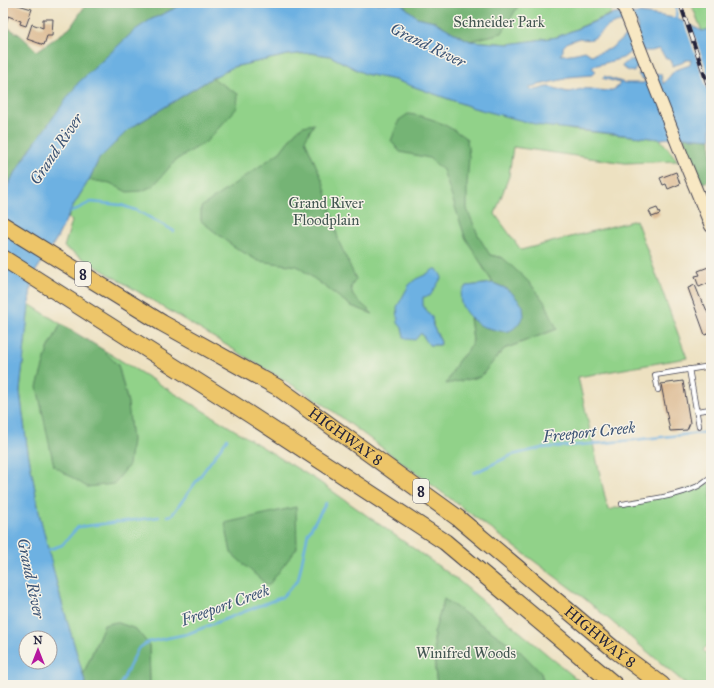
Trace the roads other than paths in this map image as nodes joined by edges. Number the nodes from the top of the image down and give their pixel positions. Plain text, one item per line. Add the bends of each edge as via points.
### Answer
1 (622, 3) edge
2 (3, 225) edge
3 (711, 226) edge
4 (3, 258) edge
5 (711, 366) edge
6 (689, 369) junction
7 (658, 390) dead end
8 (711, 409) edge
9 (697, 411) junction
10 (699, 426) dead end
11 (711, 476) edge
12 (622, 504) dead end
13 (615, 685) edge
14 (662, 685) edge

1 - 3 main road
2 - 14 highway, HIGHWAY 8 / 8 via 162,323 277,387 458,518 615,650
4 - 13 highway, HIGHWAY 8 / 8 via 445,542
5 - 6 lane
6 - 7 lane via 655,375
6 - 9 lane
8 - 9 lane
9 - 10 lane
11 - 12 lane via 700,485 671,495

